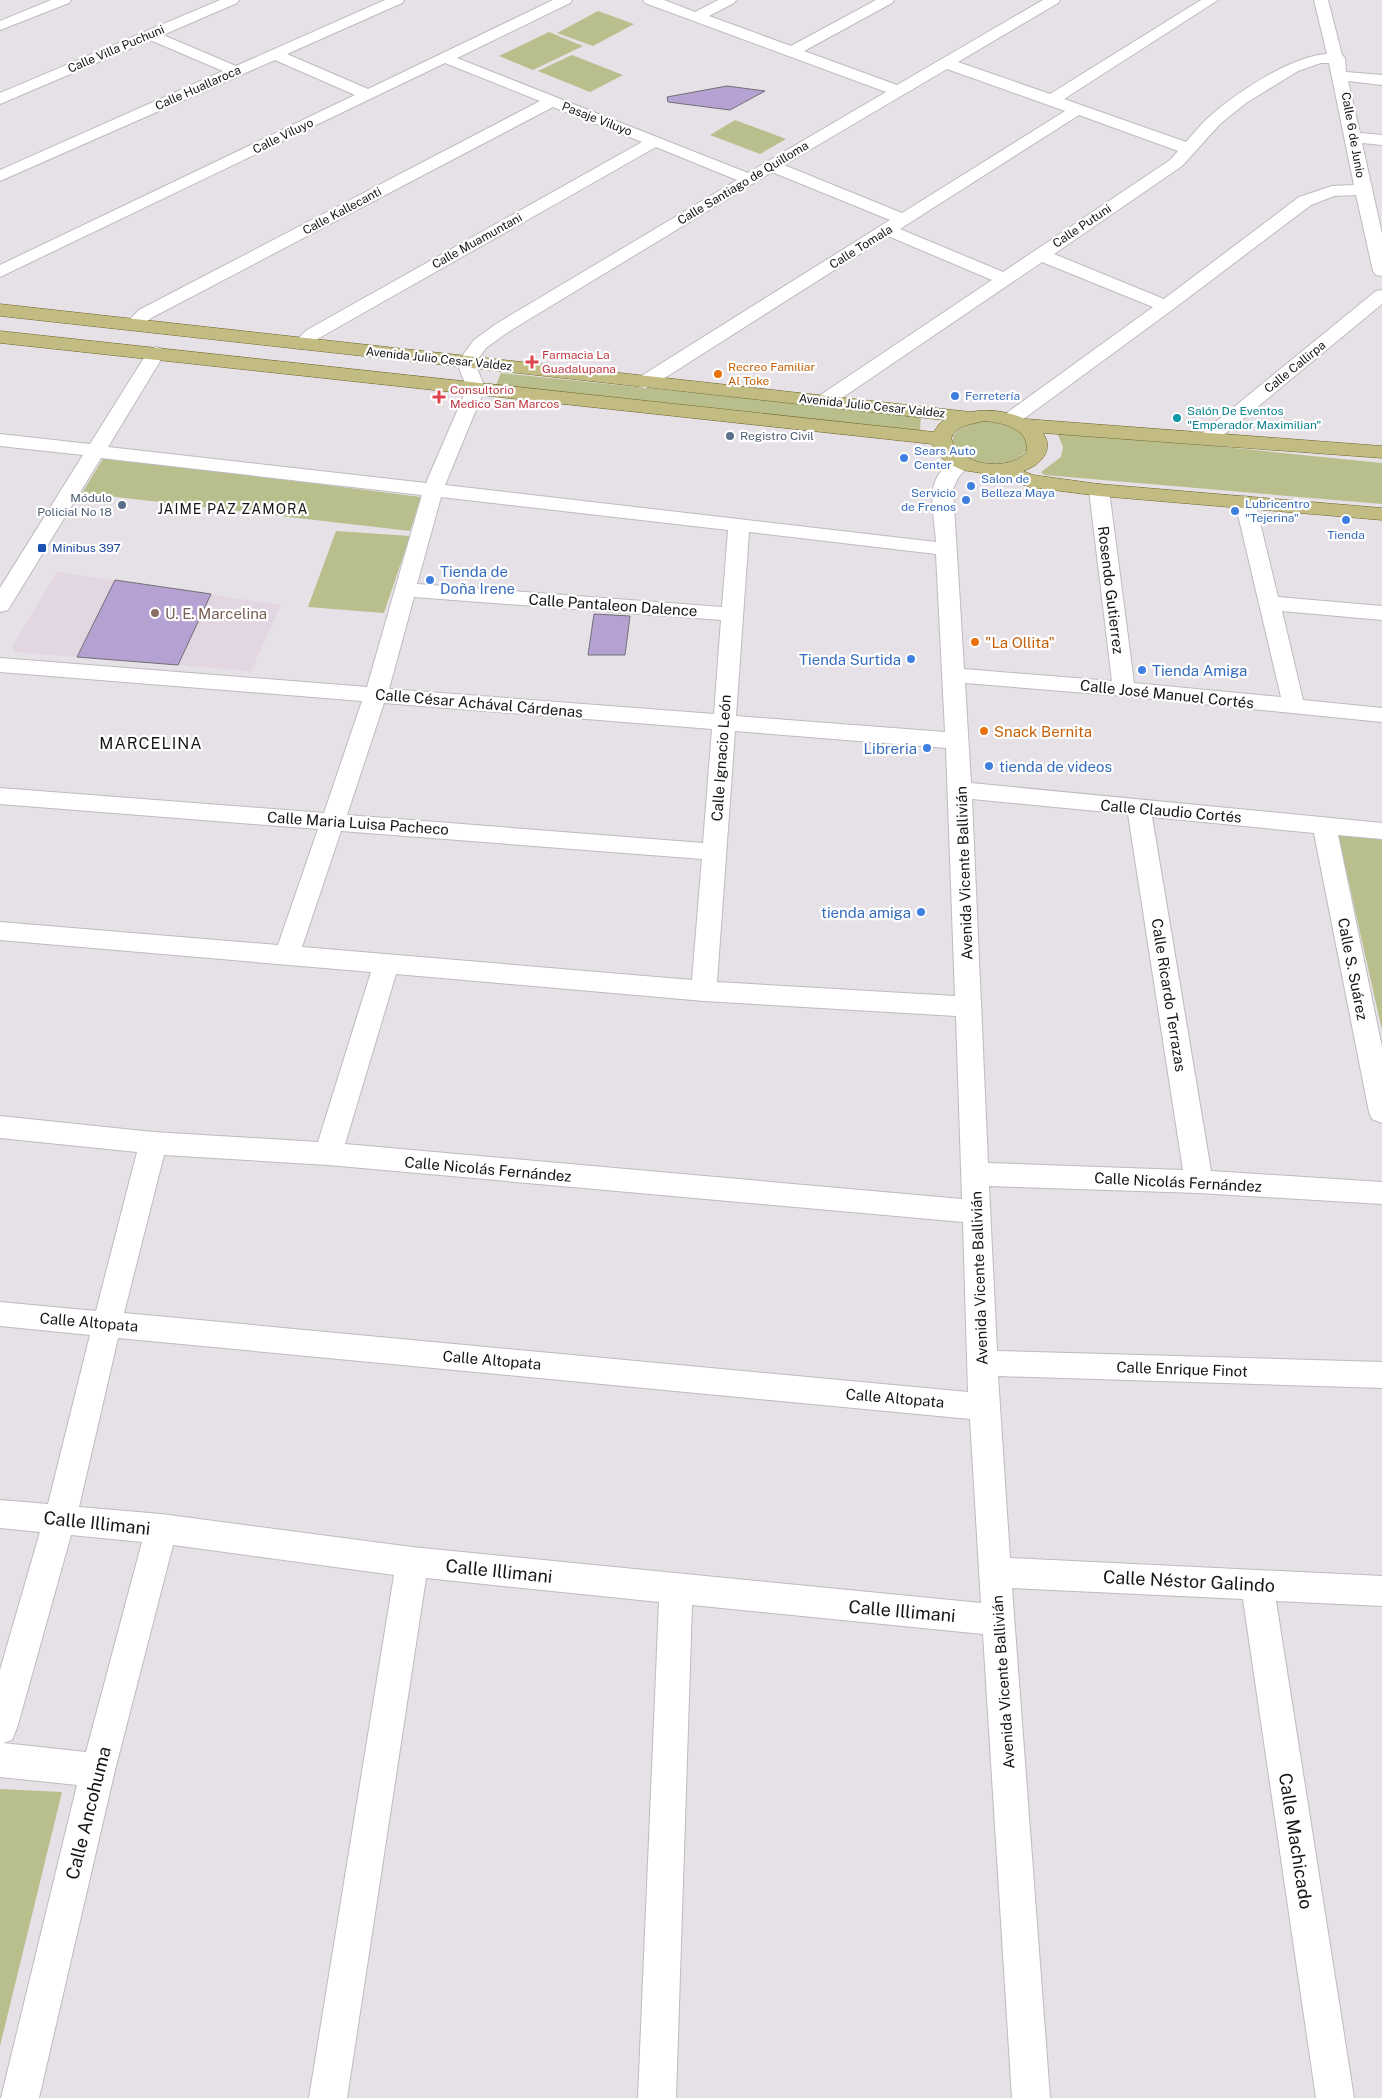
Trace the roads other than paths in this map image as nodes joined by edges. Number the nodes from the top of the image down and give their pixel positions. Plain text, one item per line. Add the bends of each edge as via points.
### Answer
1 (64, 0) edge
2 (230, 0) edge
3 (397, 0) edge
4 (565, 0) edge
5 (650, 0) edge
6 (728, 0) edge
7 (887, 0) edge
8 (1053, 0) edge
9 (1211, 0) edge
10 (1322, 0) edge
11 (696, 17) junction
12 (0, 26) edge
13 (151, 35) junction
14 (792, 52) junction
15 (274, 54) junction
16 (444, 58) junction
17 (1337, 58) junction
18 (946, 63) junction
19 (236, 71) junction
20 (1341, 76) junction
21 (1382, 80) edge
22 (899, 91) junction
23 (368, 95) junction
24 (0, 98) edge
25 (552, 101) junction
26 (1050, 101) junction
27 (1077, 110) junction
28 (1354, 137) junction
29 (1382, 140) edge
30 (655, 141) junction
31 (1190, 149) junction
32 (771, 166) junction
33 (0, 176) edge
34 (750, 180) junction
35 (1362, 190) junction
36 (904, 220) junction
37 (888, 230) junction
38 (1039, 254) junction
39 (1382, 271) edge
40 (0, 272) edge
41 (1005, 279) junction
42 (1382, 295) edge
43 (1166, 306) junction
44 (0, 310) edge
45 (134, 324) junction
46 (0, 337) edge
47 (301, 344) junction
48 (156, 353) junction
49 (466, 362) junction
50 (645, 382) junction
51 (476, 388) junction
52 (826, 400) junction
53 (968, 417) junction
54 (1017, 422) junction
55 (1208, 438) junction
56 (941, 439) junction
57 (0, 440) edge
58 (96, 450) junction
59 (1382, 452) edge
60 (960, 462) junction
61 (999, 470) junction
62 (433, 490) junction
63 (1099, 490) junction
64 (1245, 502) junction
65 (1382, 514) edge
66 (739, 526) junction
67 (946, 548) junction
68 (404, 590) junction
69 (1270, 603) junction
70 (0, 605) edge
71 (1382, 613) edge
72 (731, 614) junction
73 (0, 665) edge
74 (953, 675) junction
75 (1124, 689) junction
76 (376, 694) junction
77 (1294, 707) junction
78 (1382, 715) edge
79 (723, 723) junction
80 (957, 742) junction
81 (960, 790) junction
82 (0, 796) edge
83 (1139, 808) junction
84 (333, 821) junction
85 (1324, 825) junction
86 (1382, 830) edge
87 (715, 852) junction
88 (0, 931) edge
89 (287, 956) junction
90 (386, 964) junction
91 (704, 991) junction
92 (969, 1007) junction
93 (1382, 1112) edge
94 (0, 1127) edge
95 (153, 1143) junction
96 (328, 1154) junction
97 (974, 1174) junction
98 (1199, 1182) junction
99 (1382, 1193) edge
100 (977, 1212) junction
101 (0, 1314) edge
102 (107, 1324) junction
103 (982, 1363) junction
104 (1382, 1374) edge
105 (984, 1407) junction
106 (0, 1514) edge
107 (60, 1519) junction
108 (161, 1529) junction
109 (412, 1562) junction
110 (996, 1572) junction
111 (1257, 1585) junction
112 (676, 1589) junction
113 (1382, 1590) edge
114 (999, 1620) junction
115 (0, 1728) edge
116 (0, 1760) edge
117 (98, 1770) junction
118 (20, 2098) edge
119 (328, 2098) edge
120 (656, 2098) edge
121 (1031, 2098) edge
122 (1335, 2098) edge

1 - 12 street
2 - 13 street, Calle Villa Puchuni
3 - 15 street, Calle Huallaroca
4 - 16 street, Calle Viluyo
5 - 11 street
6 - 11 street
7 - 14 street
8 - 18 street, Calle Santiago de Quilloma
9 - 26 street
10 - 17 street, Calle 6 de Junio
11 - 14 street
13 - 19 street
13 - 24 street, Calle Villa Puchuni
14 - 22 street
15 - 19 street, Calle Huallaroca
15 - 23 street
16 - 23 street, Calle Viluyo
16 - 25 street, Pasaje Viluyo
17 - 20 street, Calle 6 de Junio
17 - 31 street, Calle Putuni via 1319,59 1293,68 1227,111
18 - 22 street, Calle Santiago de Quilloma
18 - 26 street
19 - 33 street, Calle Huallaroca
20 - 21 street
20 - 28 street, Calle 6 de Junio
22 - 32 street, Calle Santiago de Quilloma
23 - 40 street, Calle Viluyo
25 - 30 street, Pasaje Viluyo
25 - 45 street, Calle Kallecanti via 145,314
26 - 27 street
27 - 31 street
27 - 36 street, Calle Tomala
28 - 29 street
28 - 35 street, Calle 6 de Junio
30 - 34 street, Pasaje Viluyo
30 - 47 street, Calle Muamuntani via 313,334
31 - 38 street, Calle Putuni via 1176,163
32 - 34 street, Calle Santiago de Quilloma
32 - 36 street
34 - 49 street, Calle Santiago de Quilloma via 502,328 480,344
35 - 39 street, Calle 6 de Junio
35 - 43 street via 1332,191 1305,201
36 - 37 street, Calle Tomala
37 - 41 street
37 - 50 street, Calle Tomala
38 - 41 street, Calle Putuni
38 - 43 street
41 - 52 street, Calle Putuni
42 - 55 street, Calle Callirpa
43 - 54 street
44 - 45 main road, Avenida Julio Cesar Valdez
45 - 47 main road, Avenida Julio Cesar Valdez
46 - 48 main road, Avenida Julio Cesar Valdez
47 - 49 main road, Avenida Julio Cesar Valdez
48 - 51 main road, Avenida Julio Cesar Valdez
48 - 58 street
49 - 50 main road, Avenida Julio Cesar Valdez
49 - 51 street
50 - 52 main road, Avenida Julio Cesar Valdez
51 - 56 main road, Avenida Julio Cesar Valdez
51 - 62 street
52 - 53 main road, Avenida Julio Cesar Valdez
53 - 54 main road via 994,416
53 - 56 main road via 945,429
54 - 55 main road
54 - 61 main road via 1032,432 1038,448 1034,457 1025,463
55 - 59 main road
56 - 60 main road via 945,452
57 - 58 street
58 - 62 street
58 - 70 street
60 - 61 main road
60 - 67 street, Avenida Vicente Ballivián via 942,489
61 - 63 main road via 1030,481
62 - 66 street
62 - 68 street
63 - 64 main road
63 - 75 street, Rosendo Gutierrez
64 - 65 main road
64 - 69 street
66 - 67 street
66 - 72 street, Calle Ignacio León
67 - 74 street, Avenida Vicente Ballivián
68 - 72 street, Calle Pantaleon Dalence
68 - 76 street
69 - 71 street
69 - 77 street
72 - 79 street, Calle Ignacio León
73 - 76 street, Calle César Achával Cárdenas
74 - 75 street, Calle José Manuel Cortés
74 - 80 street, Avenida Vicente Ballivián
75 - 77 street, Calle José Manuel Cortés
76 - 79 street, Calle César Achával Cárdenas
76 - 84 street
77 - 78 street, Calle José Manuel Cortés
79 - 80 street, Calle César Achával Cárdenas
79 - 87 street, Calle Ignacio León
80 - 81 street, Avenida Vicente Ballivián
81 - 83 street, Calle Claudio Cortés
81 - 92 street, Avenida Vicente Ballivián
82 - 84 street, Calle Maria Luisa Pacheco
83 - 85 street, Calle Claudio Cortés
83 - 98 street, Calle Ricardo Terrazas
84 - 87 street, Calle Maria Luisa Pacheco
84 - 89 street
85 - 86 street, Calle Claudio Cortés
85 - 93 street, Calle S. Suárez
87 - 91 street, Calle Ignacio León
88 - 89 street
89 - 90 street
90 - 91 street
90 - 96 street
91 - 92 street
92 - 97 street, Avenida Vicente Ballivián
94 - 95 street, Calle Nicolás Fernández
95 - 96 street, Calle Nicolás Fernández
95 - 102 street
96 - 100 street, Calle Nicolás Fernández
97 - 98 street, Calle Nicolás Fernández
97 - 100 street, Avenida Vicente Ballivián
98 - 99 street, Calle Nicolás Fernández
100 - 103 street, Avenida Vicente Ballivián
101 - 102 street, Calle Altopata
102 - 105 street, Calle Altopata
102 - 107 street
103 - 104 street, Calle Enrique Finot
103 - 105 street, Avenida Vicente Ballivián
105 - 110 street, Avenida Vicente Ballivián
106 - 107 street, Calle Illimani
107 - 108 street, Calle Illimani
107 - 115 street
108 - 109 street, Calle Illimani
108 - 117 street, Calle Ancohuma
109 - 112 street, Calle Illimani
109 - 119 street
110 - 111 street, Calle Néstor Galindo
110 - 114 street, Avenida Vicente Ballivián
111 - 113 street, Calle Néstor Galindo
111 - 122 street, Calle Machicado
112 - 114 street, Calle Illimani
112 - 120 street
114 - 121 street, Avenida Vicente Ballivián
116 - 117 street
117 - 118 street, Calle Ancohuma

